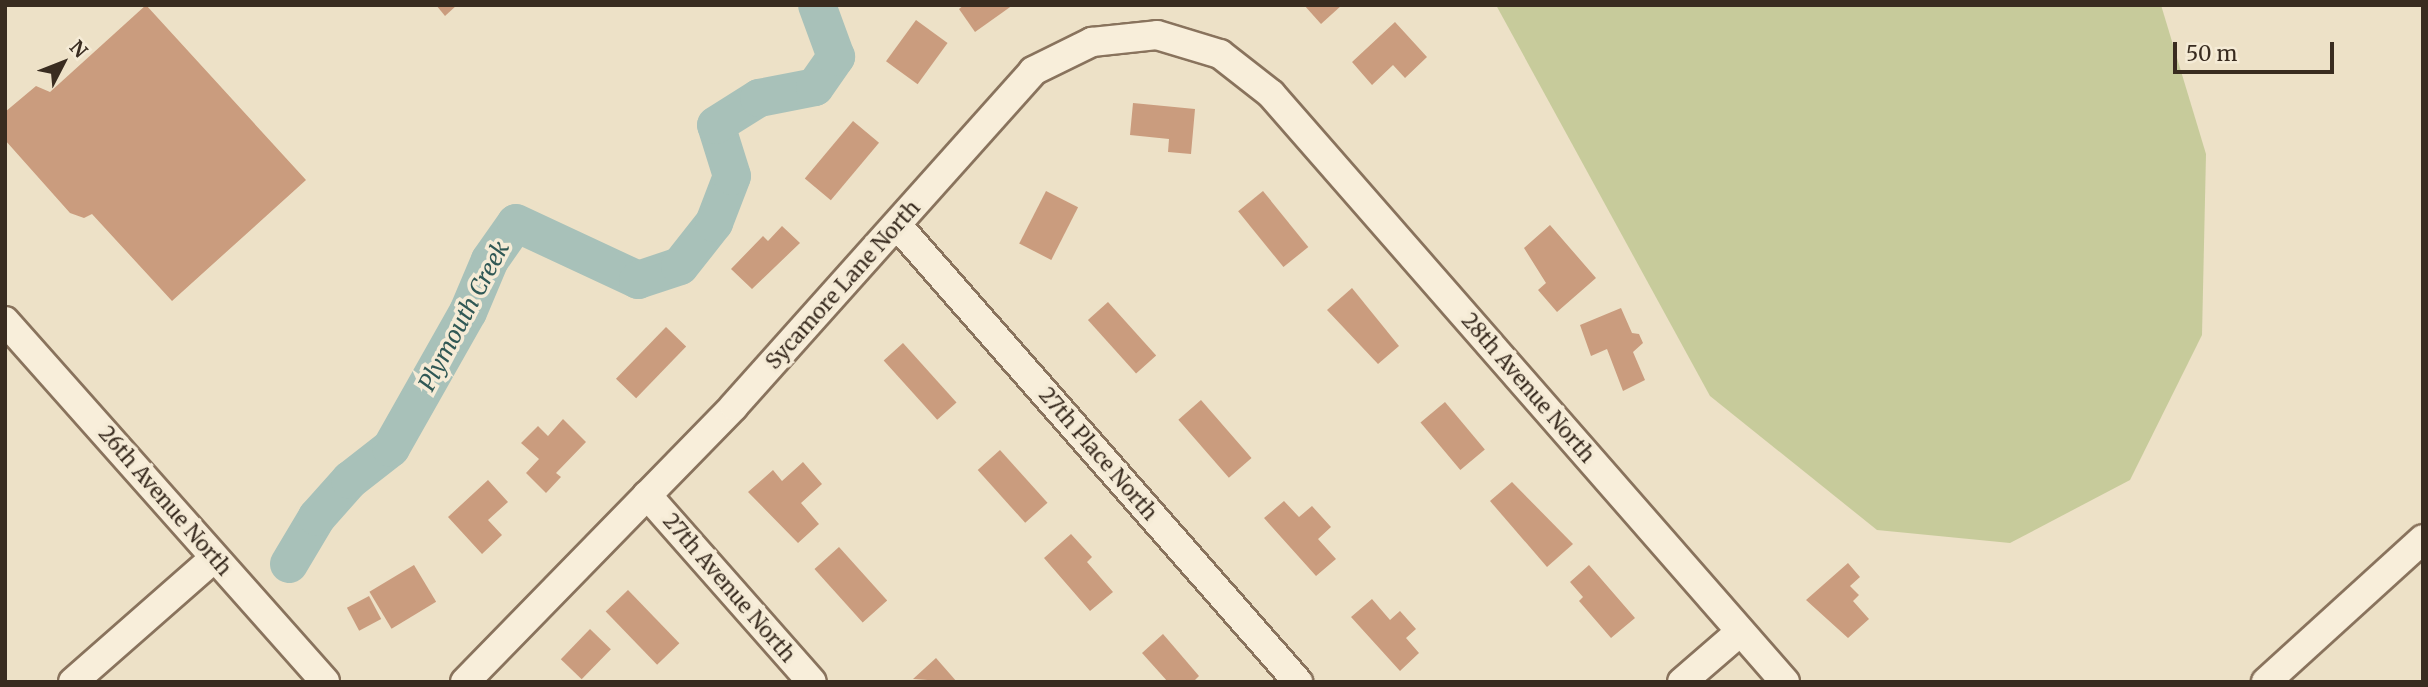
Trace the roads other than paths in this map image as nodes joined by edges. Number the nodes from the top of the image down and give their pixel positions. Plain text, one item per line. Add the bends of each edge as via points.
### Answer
1 (1271, 94) joint
2 (898, 226) junction
3 (5, 321) edge
4 (647, 495) junction
5 (2422, 541) edge
6 (214, 558) junction
7 (1740, 632) junction
8 (73, 682) edge
9 (325, 682) edge
10 (465, 682) edge
11 (812, 682) edge
12 (1298, 682) edge
13 (1682, 682) edge
14 (1785, 682) edge
15 (2266, 682) edge

1 - 2 street, Sycamore Lane North via 1220,54 1189,42 1157,35 1092,42 1033,71
1 - 7 street, 28th Avenue North
2 - 4 street, Sycamore Lane North
2 - 12 street, 27th Place North
3 - 6 street, 26th Avenue North
4 - 10 street, Sycamore Lane North
4 - 11 street, 27th Avenue North
5 - 15 street
6 - 8 street
6 - 9 street, 26th Avenue North
7 - 13 street
7 - 14 street, 28th Avenue North

